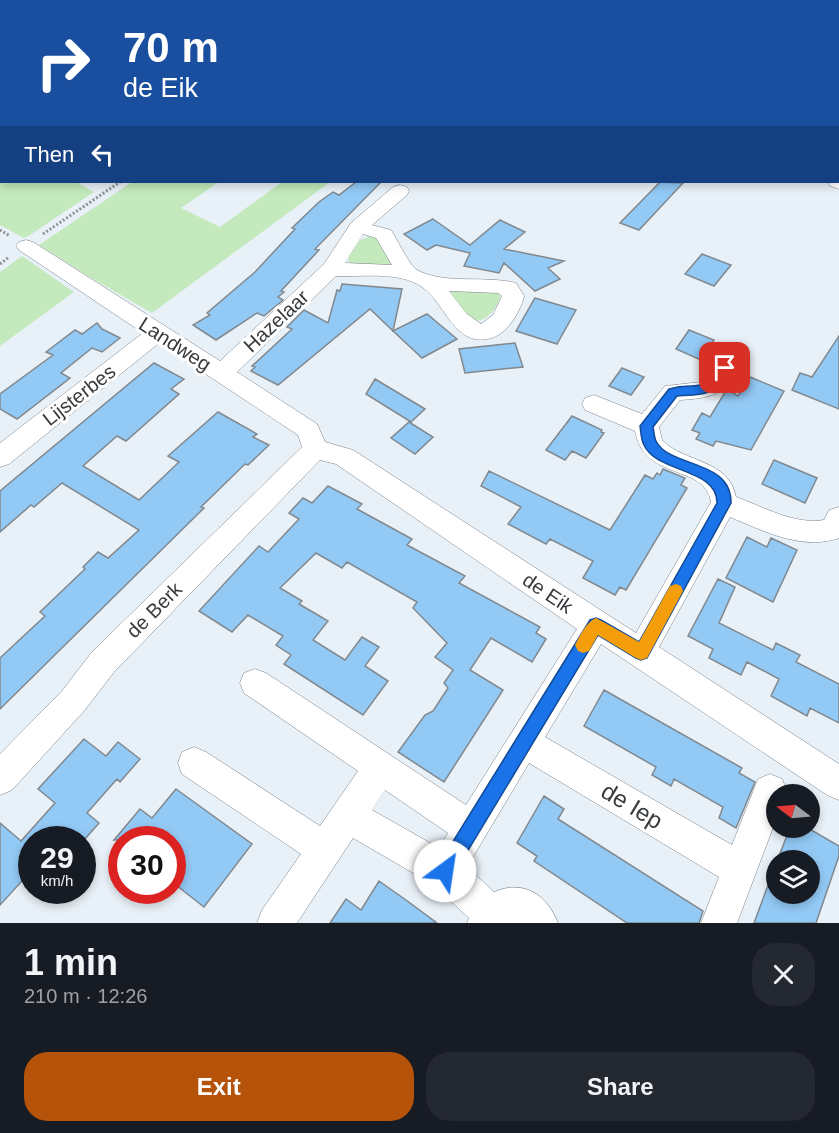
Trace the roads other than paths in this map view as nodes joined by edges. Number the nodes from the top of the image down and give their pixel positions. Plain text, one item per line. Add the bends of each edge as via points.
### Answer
1 (400, 190) dead end
2 (358, 227) junction
3 (26, 246) road end
4 (331, 269) junction
5 (407, 273) junction
6 (430, 283) dead end
7 (158, 332) junction
8 (735, 352) dead end
9 (221, 374) junction
10 (594, 404) dead end
11 (646, 426) junction
12 (315, 449) junction
13 (0, 457) edge
14 (724, 503) junction
15 (839, 518) edge
16 (596, 625) junction
17 (641, 652) junction
18 (255, 683) dead end
19 (524, 742) junction
20 (194, 763) dead end
21 (381, 767) junction
22 (0, 778) edge
23 (839, 783) edge
24 (766, 802) edge
25 (348, 816) junction
26 (471, 828) junction
27 (326, 850) junction
28 (740, 870) junction
29 (445, 871) junction
30 (487, 918) edge
31 (275, 923) edge
32 (540, 923) edge
33 (719, 923) edge

1 - 2 street, Hazelaar
2 - 4 street, Hazelaar
2 - 5 street via 384,234
3 - 7 street, Landweg
4 - 5 street
4 - 9 street, Hazelaar
5 - 6 street
7 - 9 street, Landweg
7 - 13 street, Lijsterbes
8 - 11 street via 707,390 673,392
9 - 12 street, Landweg via 308,430
10 - 11 street
11 - 14 street via 650,444 660,454 714,479 724,494
12 - 16 street, de Eik via 345,457
12 - 22 street, de Berk via 103,662 73,701
14 - 15 street via 800,531 821,533 833,529
14 - 17 street
16 - 17 street, de Eik
16 - 19 street
17 - 23 street, de Eik
18 - 21 street
19 - 26 street
19 - 28 street, de Iep
20 - 27 street
21 - 25 street
21 - 26 street
24 - 28 street
25 - 27 street
25 - 29 street
26 - 29 street
27 - 31 street
28 - 33 street
29 - 30 street
30 - 32 street via 504,904 520,904 536,914

